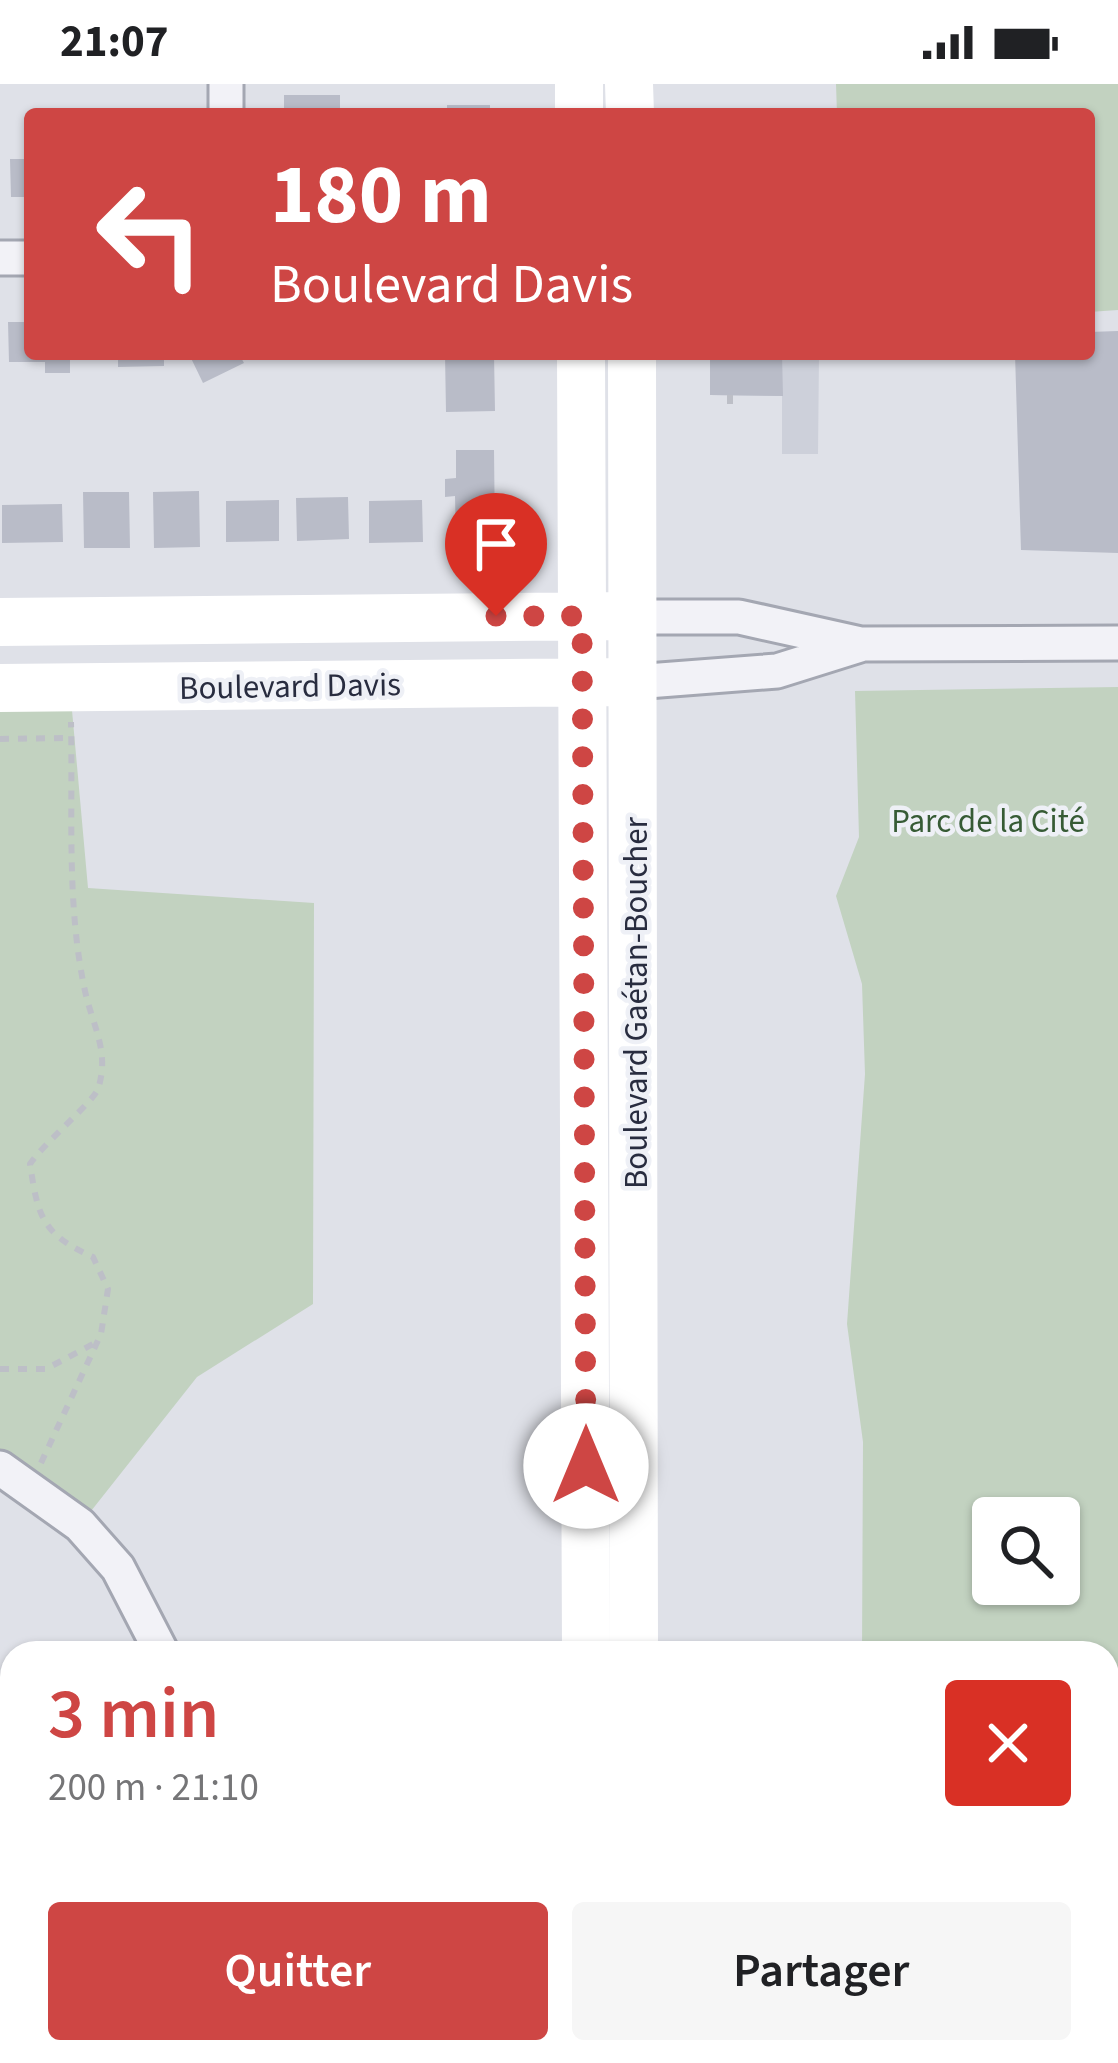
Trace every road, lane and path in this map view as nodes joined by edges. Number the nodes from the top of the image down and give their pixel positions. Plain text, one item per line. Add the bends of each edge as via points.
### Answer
1 (581, 360) edge
2 (632, 360) edge
3 (730, 395) dead end
4 (730, 412) dead end
5 (582, 616) junction
6 (631, 617) junction
7 (0, 622) edge
8 (1118, 643) edge
9 (861, 644) junction
10 (582, 682) junction
11 (634, 682) junction
12 (0, 688) edge
13 (70, 688) junction
14 (71, 738) junction
15 (0, 739) edge
16 (97, 1343) junction
17 (0, 1370) edge
18 (0, 1468) edge
19 (29, 1488) junction
20 (156, 1641) edge
21 (586, 1641) edge
22 (634, 1641) edge

1 - 5 main road, Boulevard Gaétan-Boucher
2 - 6 main road, Boulevard Gaétan-Boucher
3 - 4 path
5 - 6 main road, Boulevard Davis
5 - 7 main road, Boulevard Davis
5 - 10 main road, Boulevard Gaétan-Boucher
6 - 9 street, Boulevard Davis via 739,617
6 - 11 main road, Boulevard Gaétan-Boucher
8 - 9 street, Boulevard Davis
9 - 11 street, Boulevard Davis via 777,671
10 - 11 main road, Boulevard Davis
10 - 13 main road, Boulevard Davis
10 - 21 main road, Boulevard Gaétan-Boucher
11 - 22 main road, Boulevard Gaétan-Boucher
12 - 13 main road, Boulevard Davis
13 - 14 path
14 - 15 path
14 - 16 path via 74,896 85,990 106,1060 95,1096 30,1164 37,1209 57,1241 93,1256 108,1289
16 - 17 path via 46,1369
16 - 19 path
18 - 19 street
19 - 20 street via 80,1525 118,1568

